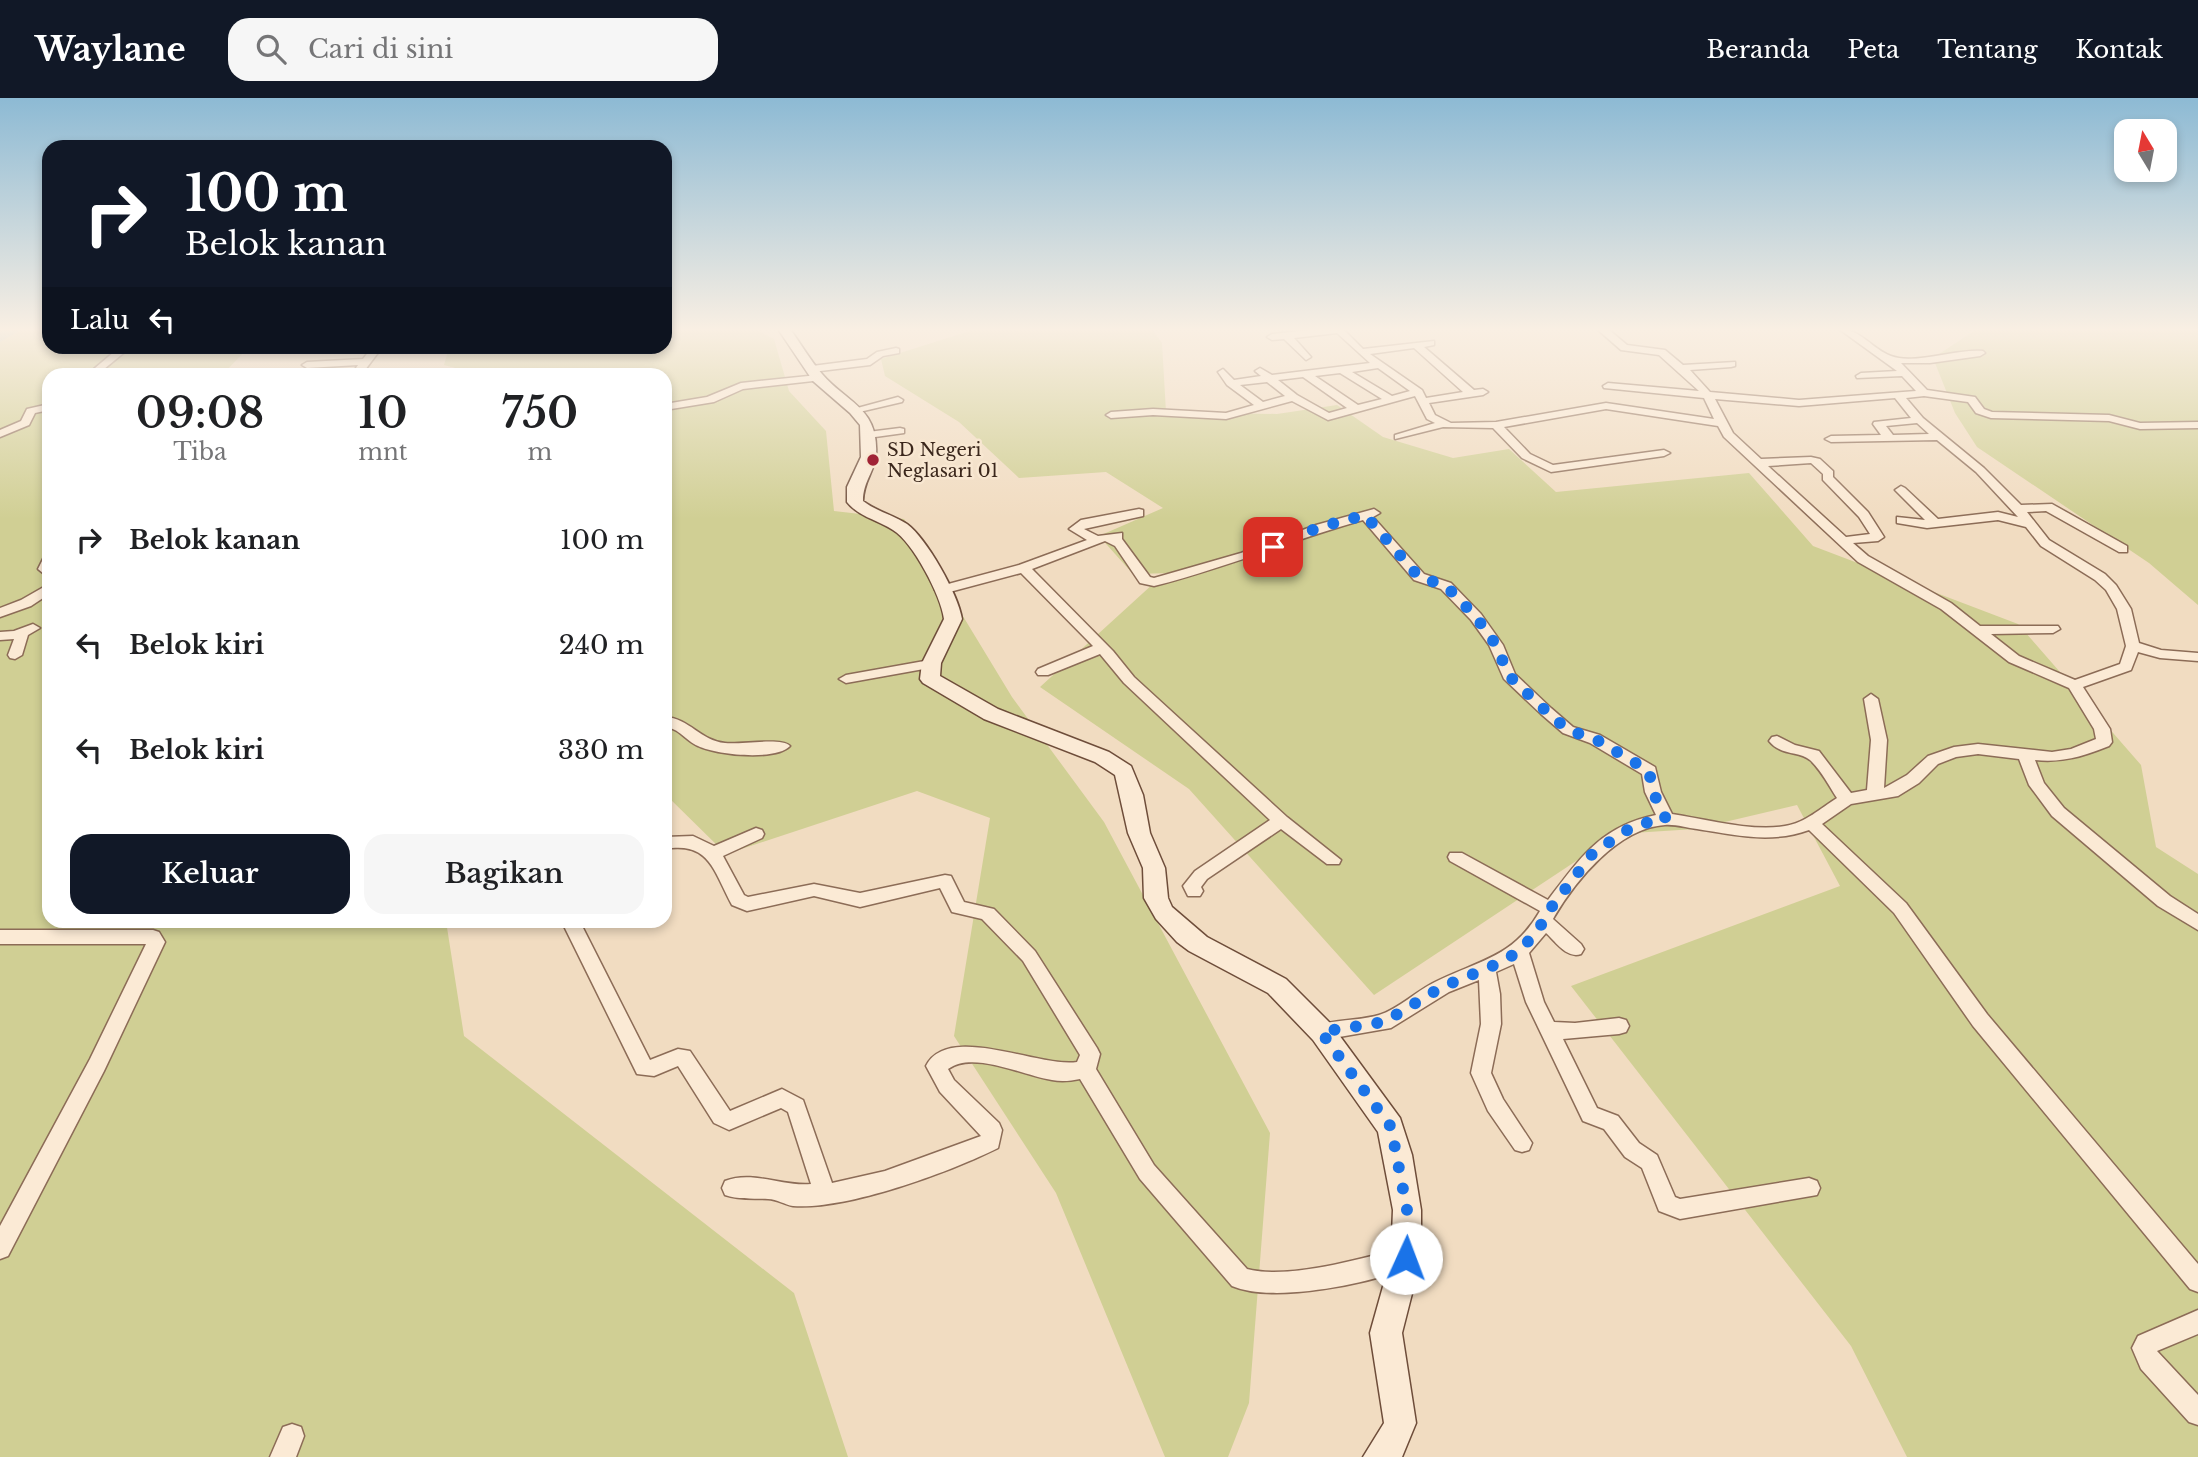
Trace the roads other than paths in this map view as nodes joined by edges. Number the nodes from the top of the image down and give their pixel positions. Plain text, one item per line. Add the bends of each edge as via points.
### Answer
1 (727, 392) edge
2 (836, 392) edge
3 (1244, 392) edge
4 (1287, 392) edge
5 (1332, 392) edge
6 (1379, 392) edge
7 (1415, 392) edge
8 (1476, 392) edge
9 (1672, 392) edge
10 (1704, 392) edge
11 (1924, 393) joint
12 (1708, 396) junction
13 (1900, 396) junction
14 (1293, 397) junction
15 (1421, 397) junction
16 (898, 400) dead end
17 (1391, 400) junction
18 (672, 406) edge
19 (1262, 406) junction
20 (42, 409) edge
21 (855, 410) junction
22 (1357, 410) junction
23 (1111, 415) dead end
24 (1919, 420) junction
25 (1721, 423) junction
26 (1443, 424) junction
27 (1496, 425) junction
28 (2198, 425) edge
29 (900, 430) dead end
30 (0, 434) edge
31 (868, 435) junction
32 (1888, 436) junction
33 (1399, 437) dead end
34 (1940, 437) junction
35 (1830, 439) dead end
36 (1664, 453) dead end
37 (1758, 463) junction
38 (1901, 490) dead end
39 (2018, 509) junction
40 (1139, 513) dead end
41 (1901, 520) dead end
42 (1935, 523) junction
43 (2030, 524) junction
44 (1097, 540) junction
45 (1841, 541) junction
46 (2123, 549) dead end
47 (1024, 568) junction
48 (943, 590) junction
49 (42, 593) edge
50 (0, 613) edge
51 (33, 628) dead end
52 (2053, 629) dead end
53 (1979, 630) junction
54 (16, 635) junction
55 (0, 636) edge
56 (2133, 646) junction
57 (1101, 648) junction
58 (15, 655) dead end
59 (2198, 657) edge
60 (930, 664) junction
61 (1043, 672) dead end
62 (846, 679) dead end
63 (2074, 685) junction
64 (1871, 699) dead end
65 (672, 722) edge
66 (1777, 741) dead end
67 (782, 746) dead end
68 (2025, 755) junction
69 (1875, 796) junction
70 (1847, 799) junction
71 (1666, 819) junction
72 (1281, 821) junction
73 (1811, 823) junction
74 (756, 834) dead end
75 (672, 842) edge
76 (714, 853) junction
77 (1456, 857) dead end
78 (1334, 860) dead end
79 (1194, 891) dead end
80 (1547, 915) junction
81 (2198, 923) edge
82 (574, 928) edge
83 (0, 937) edge
84 (1575, 949) dead end
85 (1519, 951) junction
86 (1486, 969) junction
87 (1619, 1026) dead end
88 (1549, 1030) junction
89 (1321, 1032) junction
90 (1086, 1069) junction
91 (1522, 1143) dead end
92 (733, 1188) dead end
93 (1809, 1188) dead end
94 (825, 1194) junction
95 (0, 1248) edge
96 (1406, 1258) junction
97 (2198, 1281) edge
98 (2198, 1322) edge
99 (2198, 1413) edge
100 (1380, 1457) edge

1 - 18 street
2 - 21 street
3 - 19 street
4 - 14 street
5 - 22 street
6 - 17 street
7 - 15 street
8 - 15 street
9 - 12 street
10 - 12 street
11 - 13 street
11 - 28 street via 1971,399 1980,411 1991,415 2109,418 2136,426
12 - 13 street via 1799,403
12 - 25 street
13 - 24 street
14 - 19 street
14 - 22 street via 1325,417
15 - 17 street
15 - 26 street via 1427,413
16 - 21 street
17 - 22 street
19 - 23 street via 1219,417 1153,412
20 - 30 street via 32,411 25,423 9,433
21 - 31 street via 867,425
24 - 32 street via 1878,424
24 - 34 street
25 - 27 street via 1606,406
25 - 37 street
26 - 27 street
26 - 33 street
27 - 36 street via 1532,460 1551,469
29 - 31 street
31 - 48 street via 869,457 854,498 870,515 905,530
32 - 34 street
32 - 35 street
34 - 39 street
37 - 45 street
37 - 45 street via 1819,463 1878,537
38 - 42 street
39 - 43 street
39 - 46 street via 2048,507
40 - 44 street via 1075,529
41 - 42 street
42 - 43 street via 1998,516
43 - 56 street via 2045,543 2111,588 2124,609
44 - 47 street
44 - 71 street via 1115,537 1145,580 1154,582 1369,514 1419,577 1446,586 1476,617 1496,645 1509,676 1546,711 1568,730 1595,739 1649,771
45 - 53 street via 1877,569 1938,601
47 - 48 street
47 - 57 street
48 - 60 street via 953,619
49 - 50 street
51 - 54 street
52 - 53 street
53 - 63 street via 2014,659
54 - 55 street
54 - 58 street via 22,636
56 - 59 street
56 - 63 street via 2123,670
57 - 61 street
57 - 72 street via 1129,680
60 - 62 street
60 - 89 street via 932,682 991,714 1101,757 1124,771 1139,833 1154,868 1156,898 1164,913 1198,944 1277,986
63 - 68 street via 2102,729 2104,742 2062,756
64 - 69 street via 1878,740
65 - 67 street via 706,744 750,750
66 - 70 street via 1814,755
68 - 69 street via 1978,748 1954,752 1933,760 1892,792
68 - 81 street via 2038,785 2058,812 2164,901
69 - 70 street
70 - 73 street
71 - 73 street via 1772,834
71 - 80 street via 1635,825 1606,842
72 - 78 street
72 - 79 street via 1201,875 1192,886
73 - 97 street via 1900,908 1980,1020
74 - 76 street
75 - 76 street via 692,840
76 - 90 street via 738,900 747,904 814,890 860,900 945,881 958,907 988,914 1029,956 1090,1054
77 - 80 street
80 - 84 street
80 - 85 street
82 - 94 street via 645,1068 655,1069 683,1057 721,1117 729,1121 782,1098 791,1101
83 - 95 street via 153,937 156,942
85 - 86 street
85 - 88 street
86 - 89 street via 1442,987 1384,1022
86 - 91 street via 1491,1024 1480,1073
87 - 88 street
88 - 93 street via 1590,1115 1611,1122 1632,1150 1650,1162 1672,1208
89 - 96 street via 1391,1127 1407,1210
90 - 94 street via 1053,1072 964,1052 940,1062 936,1066 947,1086 992,1130 991,1141 885,1181
90 - 96 street via 1147,1172 1240,1278 1295,1280
92 - 94 street via 772,1189 792,1196
96 - 100 street via 1386,1333 1400,1423
98 - 99 street via 2144,1348 2149,1361

